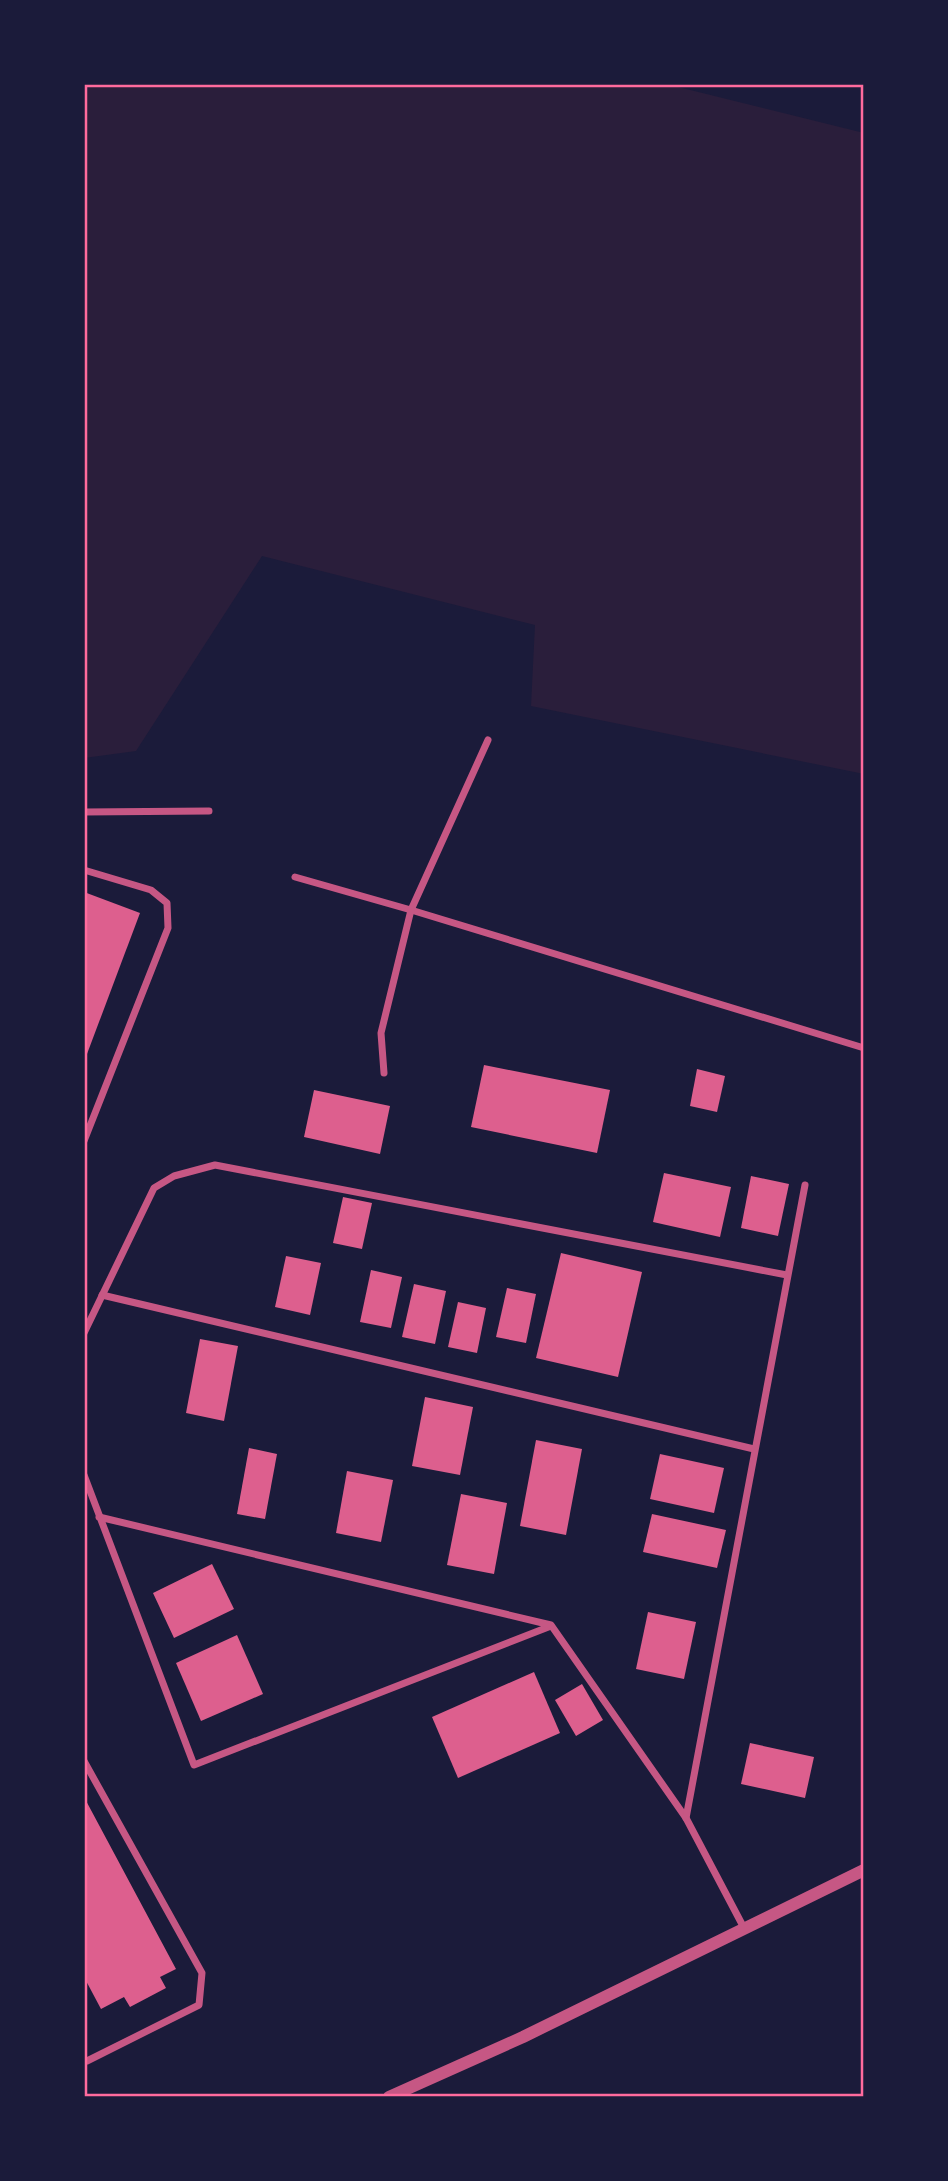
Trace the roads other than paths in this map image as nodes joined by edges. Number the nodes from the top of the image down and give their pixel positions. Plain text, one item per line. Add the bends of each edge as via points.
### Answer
1 (488, 740) dead end
2 (209, 811) dead end
3 (84, 812) edge
4 (84, 870) edge
5 (295, 877) dead end
6 (411, 909) junction
7 (864, 1048) edge
8 (384, 1073) dead end
9 (84, 1141) edge
10 (805, 1185) dead end
11 (787, 1275) junction
12 (102, 1295) junction
13 (84, 1333) edge
14 (754, 1449) junction
15 (84, 1475) edge
16 (99, 1517) junction
17 (551, 1625) junction
18 (84, 1761) edge
19 (686, 1818) junction
20 (864, 1870) edge
21 (744, 1928) junction
22 (84, 2060) edge
23 (389, 2097) edge

1 - 6 street
2 - 3 street
4 - 9 street via 151,890 167,903 169,928
5 - 6 street
6 - 7 street
6 - 8 street via 381,1033
10 - 11 street
11 - 12 street via 215,1165 174,1176 154,1188
11 - 14 street
12 - 13 street
12 - 14 street
14 - 19 street
15 - 16 street
16 - 17 street
16 - 17 street via 194,1765
17 - 19 street
18 - 22 street via 202,1973 199,2005
19 - 21 street
20 - 21 street
21 - 23 street

